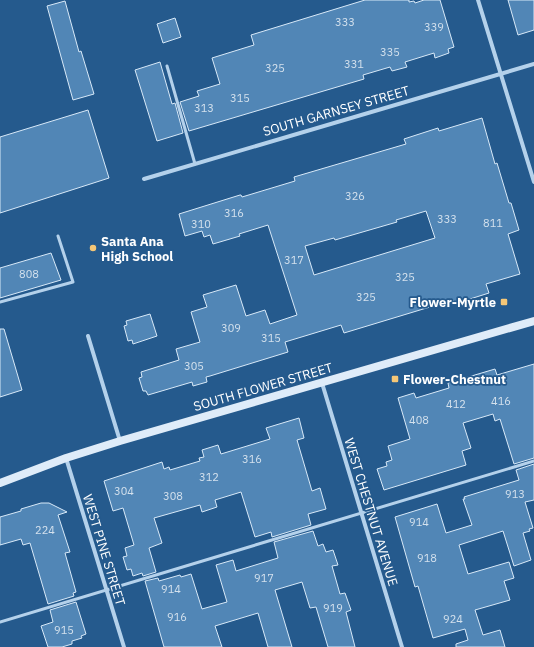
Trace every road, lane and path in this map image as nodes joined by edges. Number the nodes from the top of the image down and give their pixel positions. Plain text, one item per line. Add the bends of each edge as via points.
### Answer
1 (478, 0) edge
2 (534, 64) edge
3 (166, 66) dead end
4 (501, 73) junction
5 (195, 164) junction
6 (144, 179) dead end
7 (534, 182) edge
8 (58, 236) dead end
9 (0, 302) edge
10 (534, 321) edge
11 (88, 336) dead end
12 (322, 382) junction
13 (120, 440) junction
14 (66, 458) junction
15 (534, 461) edge
16 (0, 483) edge
17 (361, 513) junction
18 (106, 590) junction
19 (0, 622) edge
20 (124, 647) edge
21 (402, 647) edge

1 - 4 street
2 - 4 street, SOUTH GARNSEY STREET
3 - 5 lane
4 - 5 street, SOUTH GARNSEY STREET
4 - 7 street
5 - 6 street, SOUTH GARNSEY STREET
8 - 9 lane via 73,282
10 - 12 street, SOUTH FLOWER STREET
11 - 13 street
12 - 13 street, SOUTH FLOWER STREET
12 - 17 street, WEST CHESTNUT AVENUE
13 - 14 street, SOUTH FLOWER STREET
14 - 16 street, SOUTH FLOWER STREET
14 - 18 street, WEST PINE STREET
15 - 17 lane
17 - 18 lane
17 - 21 street, WEST CHESTNUT AVENUE
18 - 19 lane
18 - 20 street, WEST PINE STREET

